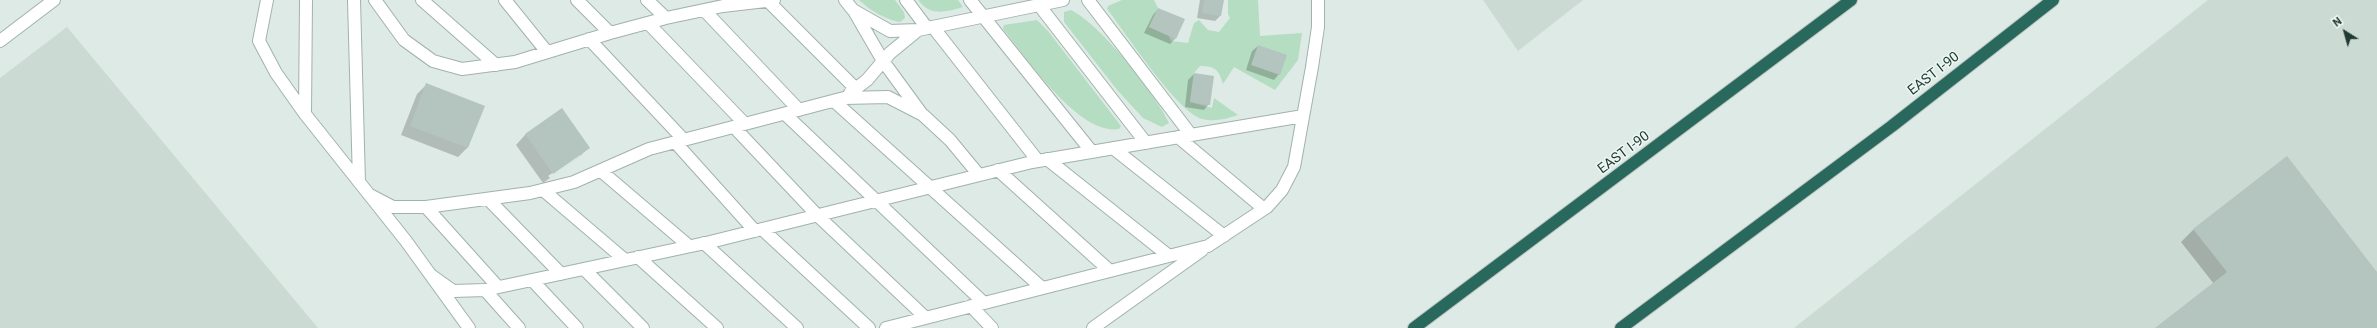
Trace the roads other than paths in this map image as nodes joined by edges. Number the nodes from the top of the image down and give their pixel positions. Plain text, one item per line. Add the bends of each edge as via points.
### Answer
1 (54, 0) edge
2 (267, 0) edge
3 (306, 0) edge
4 (354, 0) edge
5 (375, 0) edge
6 (422, 0) edge
7 (504, 0) edge
8 (577, 0) edge
9 (647, 0) edge
10 (771, 0) edge
11 (845, 0) edge
12 (906, 0) edge
13 (970, 0) edge
14 (1064, 0) edge
15 (1088, 0) edge
16 (1318, 0) edge
17 (1851, 0) edge
18 (2053, 0) edge
19 (721, 3) edge
20 (1036, 4) edge
21 (705, 10) junction
22 (853, 10) junction
23 (982, 17) junction
24 (666, 18) junction
25 (648, 23) junction
26 (926, 28) junction
27 (610, 33) junction
28 (589, 39) junction
29 (0, 41) edge
30 (547, 52) junction
31 (883, 61) junction
32 (496, 65) junction
33 (856, 89) junction
34 (839, 99) junction
35 (799, 110) junction
36 (305, 114) junction
37 (785, 114) junction
38 (923, 115) junction
39 (1303, 116) junction
40 (739, 126) junction
41 (1191, 135) junction
42 (1178, 137) junction
43 (680, 141) junction
44 (1146, 143) junction
45 (1113, 148) junction
46 (1092, 152) junction
47 (1043, 160) junction
48 (998, 170) junction
49 (601, 171) junction
50 (979, 175) junction
51 (359, 182) junction
52 (929, 187) junction
53 (543, 190) junction
54 (370, 195) junction
55 (488, 199) junction
56 (875, 201) junction
57 (426, 207) junction
58 (1264, 209) junction
59 (817, 215) junction
60 (758, 230) junction
61 (1224, 236) junction
62 (704, 243) junction
63 (689, 246) junction
64 (1208, 246) junction
65 (1169, 256) junction
66 (638, 257) junction
67 (626, 260) junction
68 (584, 269) junction
69 (1110, 271) junction
70 (561, 274) junction
71 (432, 276) junction
72 (532, 280) junction
73 (498, 287) junction
74 (1042, 288) junction
75 (485, 290) junction
76 (984, 303) junction
77 (971, 306) junction
78 (926, 318) junction
79 (910, 325) edge
80 (469, 328) edge
81 (519, 328) edge
82 (577, 328) edge
83 (643, 328) edge
84 (717, 328) edge
85 (797, 328) edge
86 (869, 328) edge
87 (886, 328) edge
88 (992, 328) edge
89 (1093, 328) edge
90 (1414, 328) edge
91 (1621, 328) edge

1 - 29 street
2 - 36 street via 259,41 276,73
3 - 36 street
4 - 51 street
5 - 32 street via 404,40 433,61 462,70
6 - 32 street
7 - 30 street
8 - 27 street
9 - 24 street
10 - 19 street
10 - 33 street
11 - 22 street
12 - 26 street
13 - 23 street
14 - 20 street
15 - 41 street
16 - 39 street via 1318,27
17 - 90 highway, EAST I-90
18 - 91 highway, EAST I-90 via 1892,126
19 - 21 street
20 - 23 street
20 - 44 street
21 - 24 street
21 - 35 street
22 - 26 street via 890,32
22 - 31 street
23 - 26 street
23 - 46 street
24 - 25 street
25 - 27 street
25 - 40 street
26 - 31 street
26 - 47 street
27 - 28 street
28 - 30 street
28 - 43 street
30 - 32 street
31 - 33 street
31 - 38 street
33 - 34 street
34 - 35 street
34 - 38 street via 888,97
34 - 52 street
35 - 37 street
36 - 51 street
37 - 40 street
37 - 56 street
38 - 50 street via 950,140
39 - 41 street
39 - 58 street via 1294,167 1282,190
40 - 43 street
40 - 59 street
41 - 42 street
42 - 44 street
42 - 58 street
43 - 49 street via 648,149
43 - 60 street
44 - 45 street
45 - 46 street
45 - 61 street
46 - 47 street
47 - 48 street
47 - 65 street
48 - 50 street
48 - 69 street
49 - 53 street via 574,182
49 - 63 street
50 - 52 street
51 - 54 street
52 - 56 street
52 - 74 street
53 - 55 street
53 - 67 street
54 - 57 street via 393,208
54 - 71 street
55 - 57 street
55 - 70 street
56 - 59 street
56 - 76 street
57 - 73 street
58 - 61 street
59 - 60 street
59 - 78 street
60 - 62 street
60 - 86 street
61 - 64 street
62 - 63 street
62 - 85 street
63 - 66 street
64 - 65 street
64 - 89 street
65 - 69 street
66 - 67 street
66 - 84 street
67 - 68 street
68 - 70 street
68 - 83 street
69 - 74 street
70 - 72 street
71 - 75 street via 453,291
71 - 80 street
72 - 73 street
72 - 82 street
73 - 75 street
74 - 76 street
75 - 81 street
76 - 77 street
77 - 78 street
77 - 88 street
78 - 79 street
79 - 87 street

